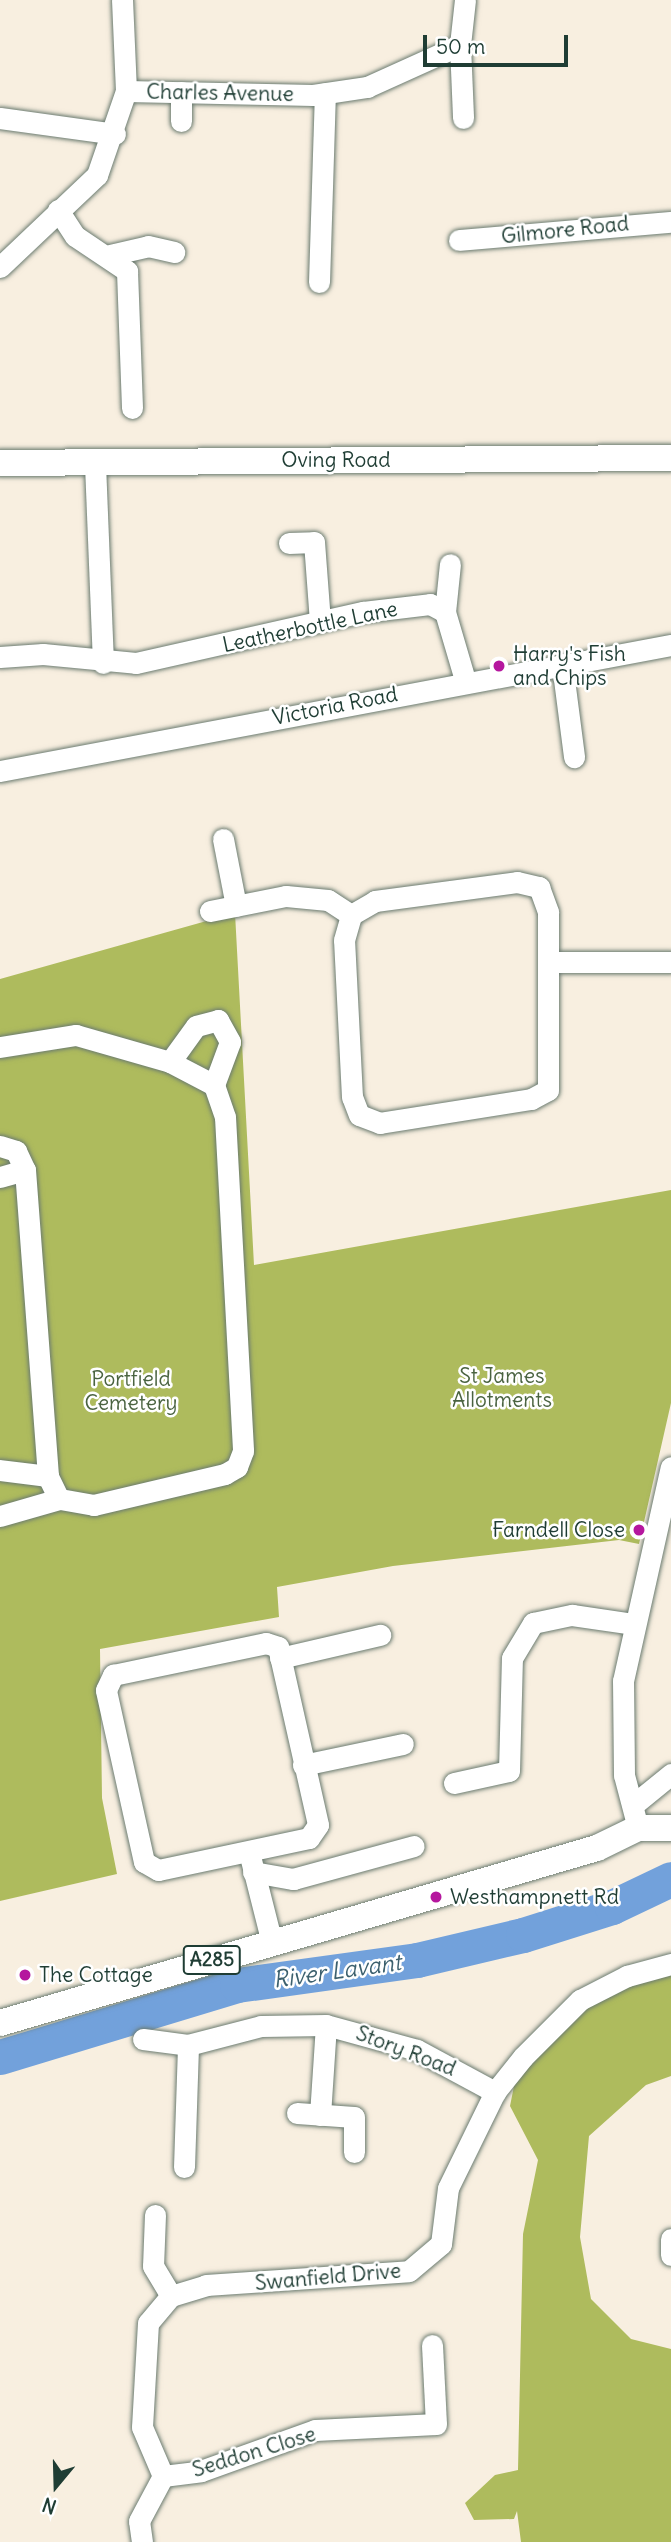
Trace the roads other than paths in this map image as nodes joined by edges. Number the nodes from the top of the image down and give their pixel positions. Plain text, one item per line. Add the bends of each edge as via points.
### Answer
1 (122, 0) edge
2 (465, 0) edge
3 (460, 45) junction
4 (126, 91) junction
5 (181, 92) junction
6 (319, 94) junction
7 (0, 118) edge
8 (463, 118) dead end
9 (181, 121) dead end
10 (115, 134) junction
11 (58, 210) junction
12 (671, 222) edge
13 (459, 240) dead end
14 (174, 252) dead end
15 (110, 256) junction
16 (0, 267) edge
17 (319, 282) dead end
18 (132, 408) dead end
19 (671, 458) edge
20 (0, 463) edge
21 (96, 464) junction
22 (289, 543) dead end
23 (450, 564) dead end
24 (445, 612) junction
25 (320, 622) junction
26 (671, 645) edge
27 (0, 657) edge
28 (103, 663) junction
29 (562, 664) junction
30 (465, 680) junction
31 (574, 757) dead end
32 (0, 771) edge
33 (223, 839) dead end
34 (236, 906) junction
35 (210, 911) dead end
36 (351, 915) junction
37 (550, 962) junction
38 (671, 962) edge
39 (0, 1047) edge
40 (170, 1062) junction
41 (214, 1085) junction
42 (0, 1146) edge
43 (25, 1171) junction
44 (0, 1177) edge
45 (671, 1467) edge
46 (0, 1470) edge
47 (48, 1476) junction
48 (59, 1499) junction
49 (0, 1516) edge
50 (634, 1624) junction
51 (380, 1635) dead end
52 (280, 1658) junction
53 (403, 1744) dead end
54 (303, 1765) junction
55 (671, 1774) edge
56 (454, 1783) dead end
57 (636, 1816) junction
58 (671, 1828) edge
59 (414, 1846) dead end
60 (251, 1861) junction
61 (272, 1943) junction
62 (671, 1964) edge
63 (0, 2024) edge
64 (326, 2025) junction
65 (143, 2039) dead end
66 (188, 2045) junction
67 (495, 2092) junction
68 (298, 2113) dead end
69 (320, 2115) junction
70 (354, 2152) dead end
71 (184, 2168) dead end
72 (155, 2215) dead end
73 (671, 2239) edge
74 (671, 2255) edge
75 (171, 2296) junction
76 (432, 2346) dead end
77 (163, 2476) junction
78 (142, 2542) edge

1 - 4 street, Charles Avenue
2 - 3 street
3 - 6 street, Charles Avenue via 367,87
3 - 8 street
4 - 5 street, Charles Avenue
4 - 10 street, Charles Avenue
5 - 6 street, Charles Avenue
5 - 9 street
6 - 17 street
7 - 10 street
10 - 11 street, Charles Avenue via 97,175
11 - 15 street via 75,236
11 - 16 street, Charles Avenue
12 - 13 street, Gilmore Road
14 - 15 street via 149,246
15 - 18 street via 122,263 129,281
19 - 21 main road, Oving Road
20 - 21 main road, Oving Road
21 - 28 street
22 - 25 street via 314,542
23 - 24 street
24 - 25 street, Leatherbottle Lane via 430,604
24 - 30 street
25 - 28 street, Leatherbottle Lane via 160,659
26 - 29 street, Victoria Road
27 - 28 street, Leatherbottle Lane via 43,654
29 - 30 street, Victoria Road
29 - 31 street
30 - 32 street, Victoria Road
33 - 34 street
34 - 35 street
34 - 36 street via 309,897
36 - 37 street via 375,901 529,883 544,896
36 - 37 street via 344,940 352,1097 369,1121 531,1099 548,1090
37 - 38 street
39 - 40 street via 76,1035
40 - 41 street
40 - 41 street via 196,1026 218,1020 230,1042
41 - 48 street via 225,1117 242,1460 225,1474 94,1505
42 - 43 street via 16,1151
43 - 44 street
43 - 47 street
45 - 50 street
46 - 47 street
47 - 48 street
48 - 49 street
50 - 56 street via 572,1615 533,1623 512,1658 509,1771
50 - 57 street via 620,1727
51 - 52 street
52 - 54 street
52 - 60 street via 278,1647 266,1643 113,1675 106,1690 144,1861 158,1870
53 - 54 street
54 - 60 street via 318,1825 309,1838
55 - 57 street
57 - 58 main road, A285
57 - 61 main road, A285 via 597,1848
59 - 60 street via 293,1880
60 - 61 street
61 - 63 main road, A285
62 - 67 street, Swanfield Drive via 627,1976 580,2000
64 - 66 street, Story Road via 261,2026
64 - 67 street, Story Road via 418,2050
64 - 69 street
65 - 66 street
66 - 71 street
67 - 75 street, Swanfield Drive via 448,2188 441,2244 409,2271 206,2285
68 - 69 street
69 - 70 street via 354,2117
72 - 75 street via 153,2266
73 - 74 street
75 - 77 street via 148,2323 143,2367 142,2427
76 - 77 street, Seddon Close via 436,2424 315,2430 201,2471
77 - 78 street via 139,2521

